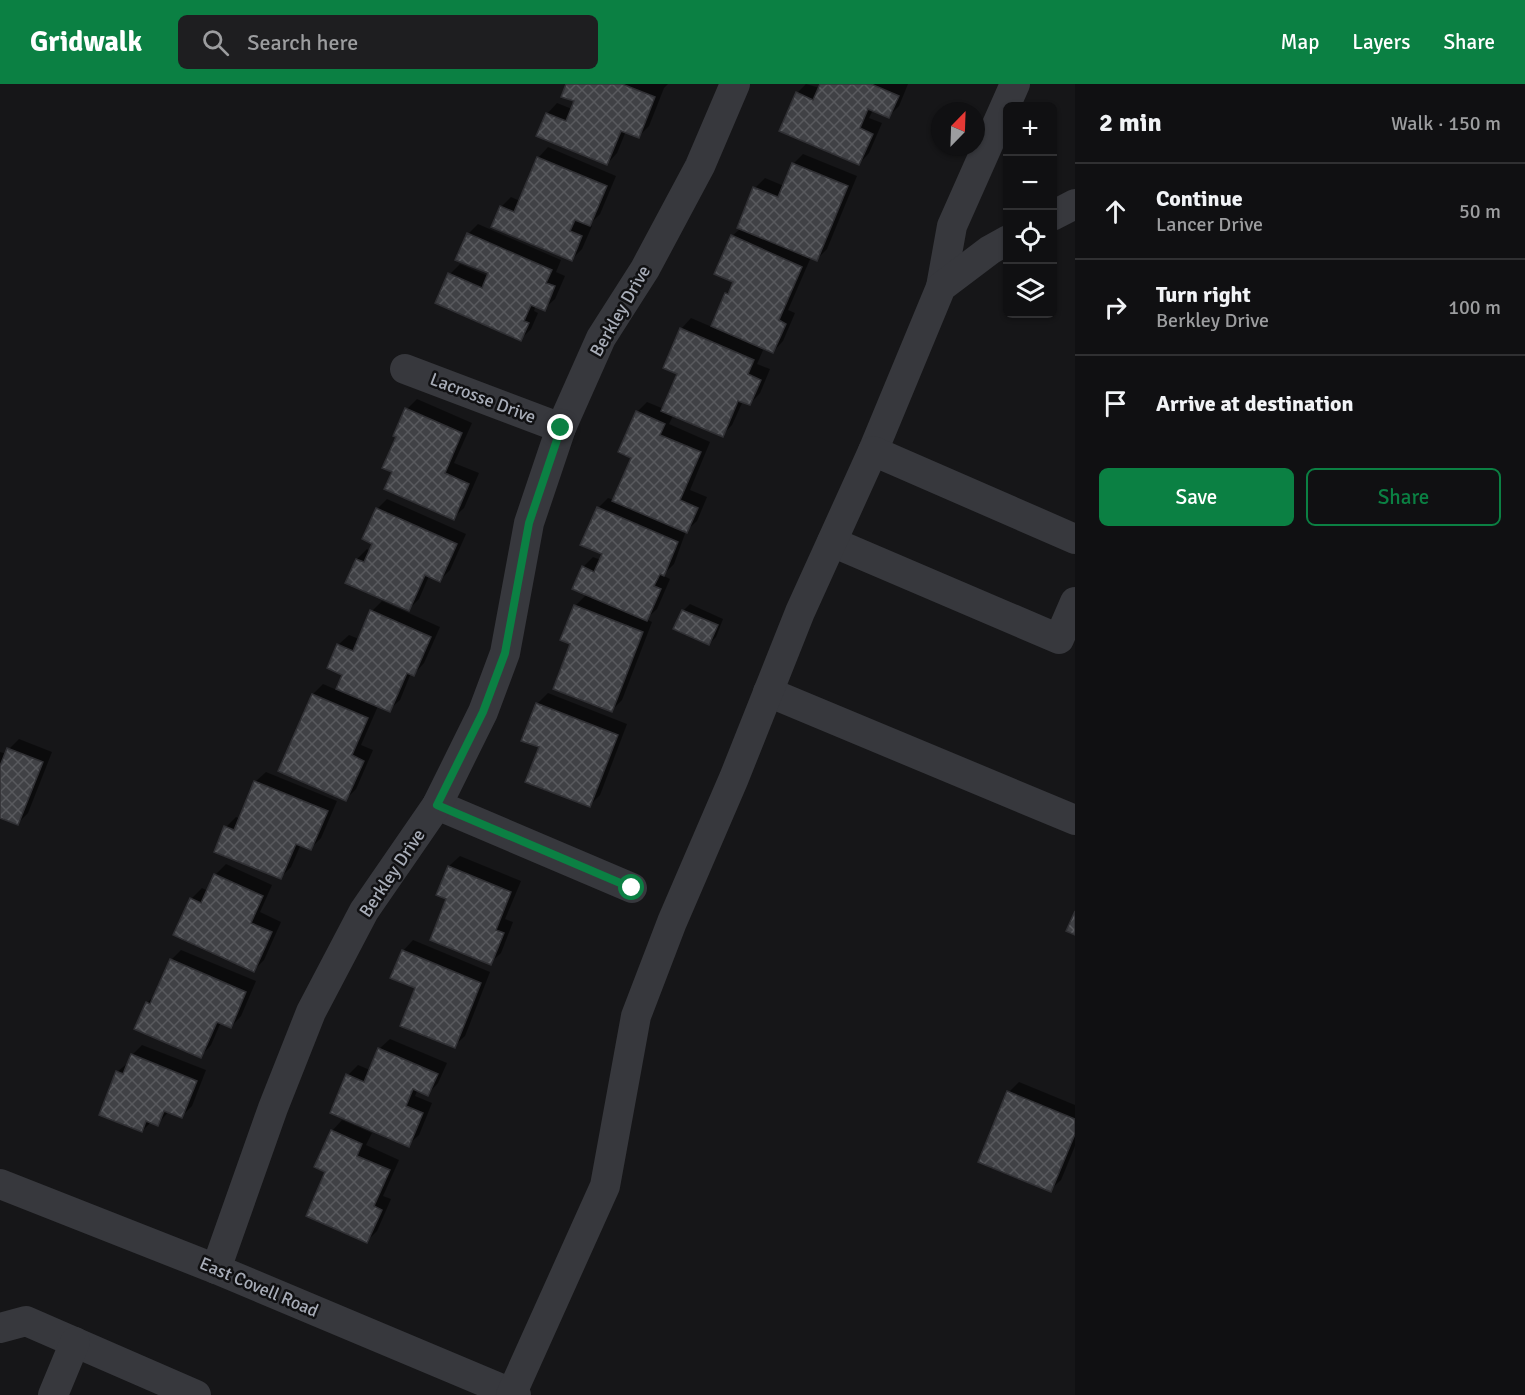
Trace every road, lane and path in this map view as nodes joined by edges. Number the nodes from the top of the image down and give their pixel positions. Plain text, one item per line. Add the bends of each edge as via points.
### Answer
1 (735, 84) edge
2 (1015, 84) edge
3 (1075, 204) edge
4 (1057, 214) edge
5 (1003, 243) edge
6 (941, 287) junction
7 (405, 369) dead end
8 (561, 428) junction
9 (873, 451) junction
10 (1075, 539) edge
11 (832, 543) junction
12 (1075, 602) edge
13 (768, 692) junction
14 (437, 805) junction
15 (1075, 820) edge
16 (632, 888) dead end
17 (0, 1184) edge
18 (216, 1269) junction
19 (0, 1328) edge
20 (75, 1342) junction
21 (513, 1394) edge
22 (53, 1395) edge
23 (196, 1395) edge

1 - 8 street, Berkley Drive via 700,166 645,269 601,338
2 - 6 street via 952,226
3 - 4 street
5 - 6 street
6 - 9 street
7 - 8 street, Lacrosse Drive
8 - 14 street, Berkley Drive via 529,523 505,653 483,712
9 - 10 street
9 - 11 street
11 - 12 street via 1059,639
11 - 13 street
13 - 15 street
13 - 21 street via 636,1016 605,1186
14 - 16 street
14 - 18 street, Berkley Drive via 364,911 311,1012
17 - 18 street, East Covell Road
18 - 21 street, East Covell Road
19 - 20 street via 26,1321
20 - 22 street
20 - 23 street

